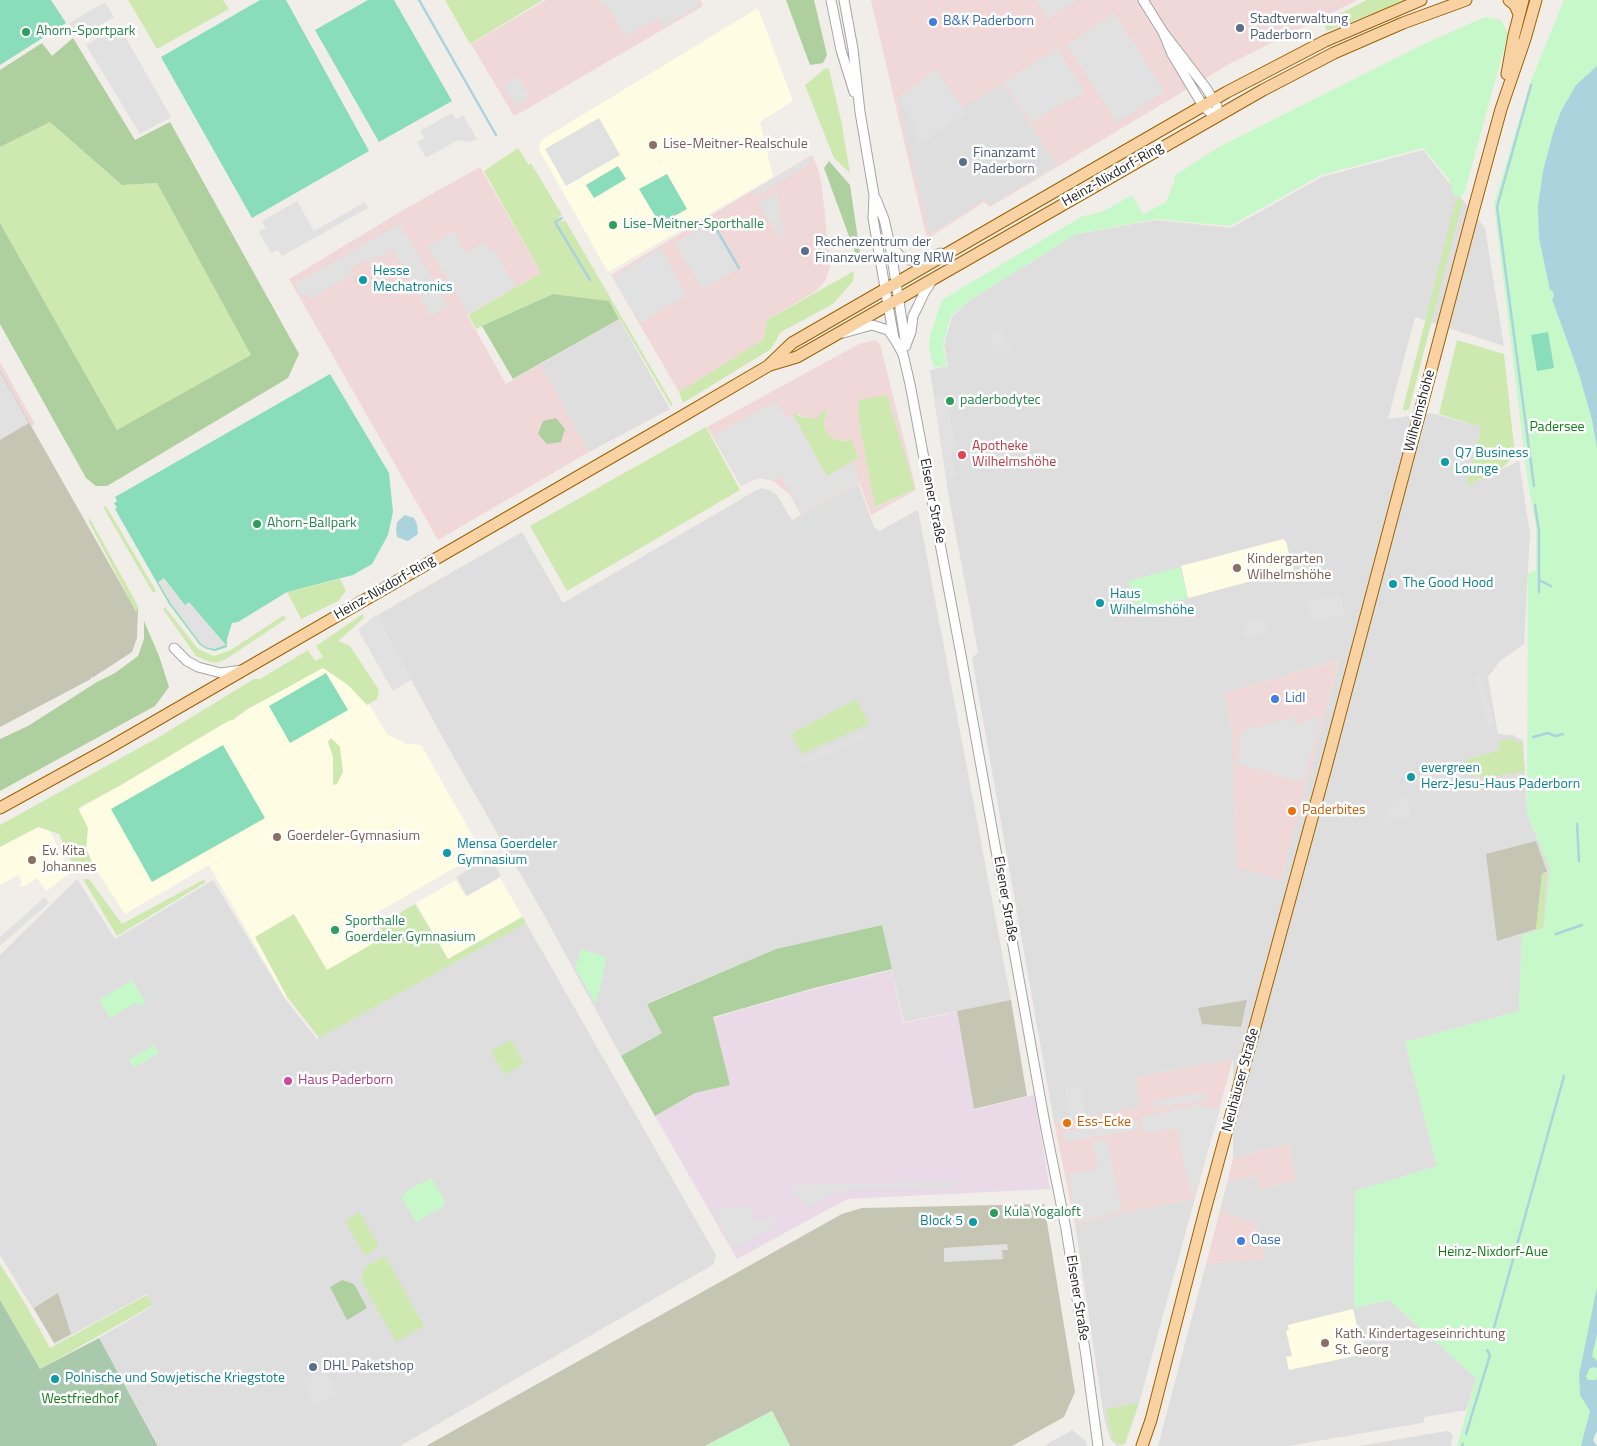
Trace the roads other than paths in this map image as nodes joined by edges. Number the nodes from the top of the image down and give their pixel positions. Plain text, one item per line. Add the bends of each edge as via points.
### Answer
1 (830, 0) edge
2 (844, 0) edge
3 (1143, 0) edge
4 (1421, 0) edge
5 (1466, 0) edge
6 (1509, 0) edge
7 (1523, 0) edge
8 (1536, 0) edge
9 (1542, 0) edge
10 (1532, 12) junction
11 (1519, 14) junction
12 (1208, 103) junction
13 (1501, 109) junction
14 (860, 112) junction
15 (1217, 116) junction
16 (874, 195) junction
17 (890, 245) junction
18 (949, 253) junction
19 (934, 279) junction
20 (897, 283) junction
21 (885, 289) junction
22 (899, 299) junction
23 (888, 305) junction
24 (838, 334) junction
25 (894, 338) junction
26 (905, 350) junction
27 (768, 366) junction
28 (174, 648) dead end
29 (242, 670) junction
30 (1340, 714) joint
31 (0, 808) edge
32 (1098, 1446) edge
33 (1142, 1446) edge

1 - 14 street
2 - 14 street
3 - 12 street via 1172,54
4 - 12 main road, Heinz-Nixdorf-Ring via 1325,41
5 - 15 main road, Heinz-Nixdorf-Ring via 1334,53
6 - 11 main road
7 - 11 main road, Wilhelmshöhe
8 - 10 main road, Wilhelmshöhe
9 - 10 main road
10 - 13 main road, Wilhelmshöhe
11 - 13 main road, Wilhelmshöhe
12 - 15 street via 1211,113
12 - 18 main road, Heinz-Nixdorf-Ring
13 - 30 main road, Wilhelmshöhe
14 - 16 street
15 - 19 main road, Heinz-Nixdorf-Ring
16 - 17 street, Elsener Straße via 884,218
16 - 21 street, Elsener Straße via 873,218
17 - 18 street via 909,260
17 - 20 street, Elsener Straße
18 - 20 main road, Heinz-Nixdorf-Ring
19 - 22 main road, Heinz-Nixdorf-Ring
19 - 26 street via 916,311
20 - 21 main road, Heinz-Nixdorf-Ring
20 - 22 street, Elsener Straße
21 - 23 street, Elsener Straße
21 - 27 main road, Heinz-Nixdorf-Ring via 789,346
22 - 23 main road, Heinz-Nixdorf-Ring
22 - 26 street, Elsener Straße
23 - 24 main road, Heinz-Nixdorf-Ring
23 - 25 street, Elsener Straße
24 - 25 street via 872,325 888,330
24 - 27 main road, Heinz-Nixdorf-Ring via 797,357
25 - 26 street, Elsener Straße
26 - 32 street, Elsener Straße via 1065,1224
27 - 29 main road, Heinz-Nixdorf-Ring
28 - 29 street via 187,662 198,667 221,673
29 - 31 main road, Heinz-Nixdorf-Ring
30 - 33 main road, Neuhäuser Straße

